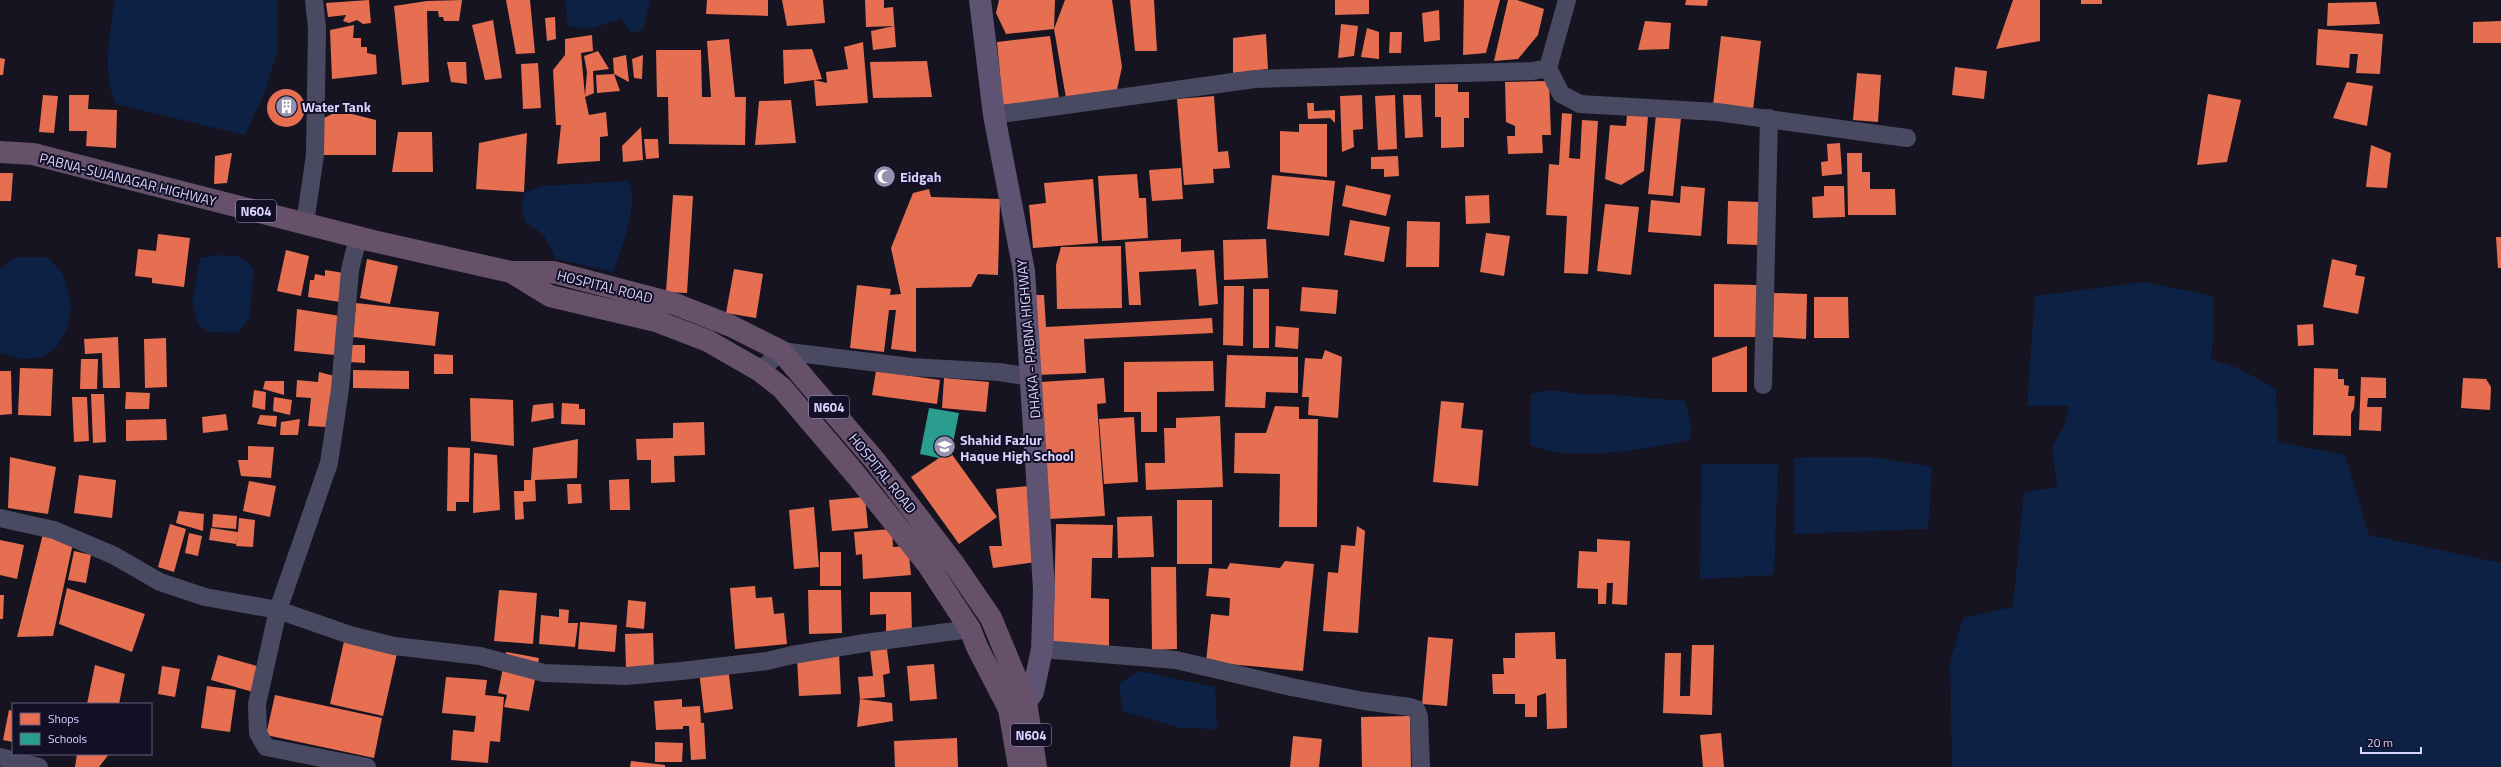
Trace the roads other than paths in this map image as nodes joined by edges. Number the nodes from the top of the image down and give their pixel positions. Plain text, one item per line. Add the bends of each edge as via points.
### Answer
1 (314, 0) edge
2 (980, 0) edge
3 (1567, 0) edge
4 (1548, 68) junction
5 (994, 115) junction
6 (1769, 118) junction
7 (1907, 138) dead end
8 (0, 152) edge
9 (305, 224) junction
10 (358, 237) junction
11 (512, 272) junction
12 (781, 351) junction
13 (760, 371) junction
14 (1032, 377) junction
15 (1763, 385) dead end
16 (0, 518) edge
17 (278, 610) junction
18 (970, 630) junction
19 (1042, 650) junction
20 (1018, 705) junction
21 (0, 757) edge
22 (39, 767) edge
23 (367, 767) edge
24 (1019, 767) edge
25 (1036, 767) edge
26 (1421, 767) edge

1 - 9 street via 317,28 315,155
2 - 5 main road, DHAKA - PABNA HIGHWAY
3 - 4 street
4 - 5 street via 1533,71 1255,79
4 - 6 street via 1561,94 1580,104 1717,112
5 - 14 main road, DHAKA - PABNA HIGHWAY via 1024,271
6 - 7 street
6 - 15 street
8 - 9 highway, PABNA-SUJANAGAR HIGHWAY / N604 via 34,154
9 - 10 highway, PABNA-SUJANAGAR HIGHWAY / N604
10 - 11 highway, PABNA-SUJANAGAR HIGHWAY / N604
10 - 17 street via 350,270 340,389 329,463
11 - 12 highway, HOSPITAL ROAD / N604 via 553,272 675,304 731,326
11 - 13 highway, HOSPITAL ROAD / N604 via 550,296 656,322 708,341
12 - 13 street
12 - 14 street via 911,367 999,372
12 - 20 highway, HOSPITAL ROAD / N604 via 876,462 954,564 998,632
13 - 18 highway, HOSPITAL ROAD / N604 via 782,388 856,475 928,565
14 - 19 main road, DHAKA - PABNA HIGHWAY via 1044,589
16 - 17 street via 54,530 113,556 160,582 205,597
17 - 18 street via 350,635 394,646 480,656 544,673 626,676 767,661 865,643
17 - 23 street via 257,704 258,732 266,747
18 - 20 highway, HOSPITAL ROAD / N604 via 977,648
19 - 20 main road, DHAKA - PABNA HIGHWAY via 1033,692
19 - 26 street via 1176,660 1291,687 1410,707 1416,709 1419,716
20 - 24 highway, N604
20 - 25 highway, N604
21 - 22 street

